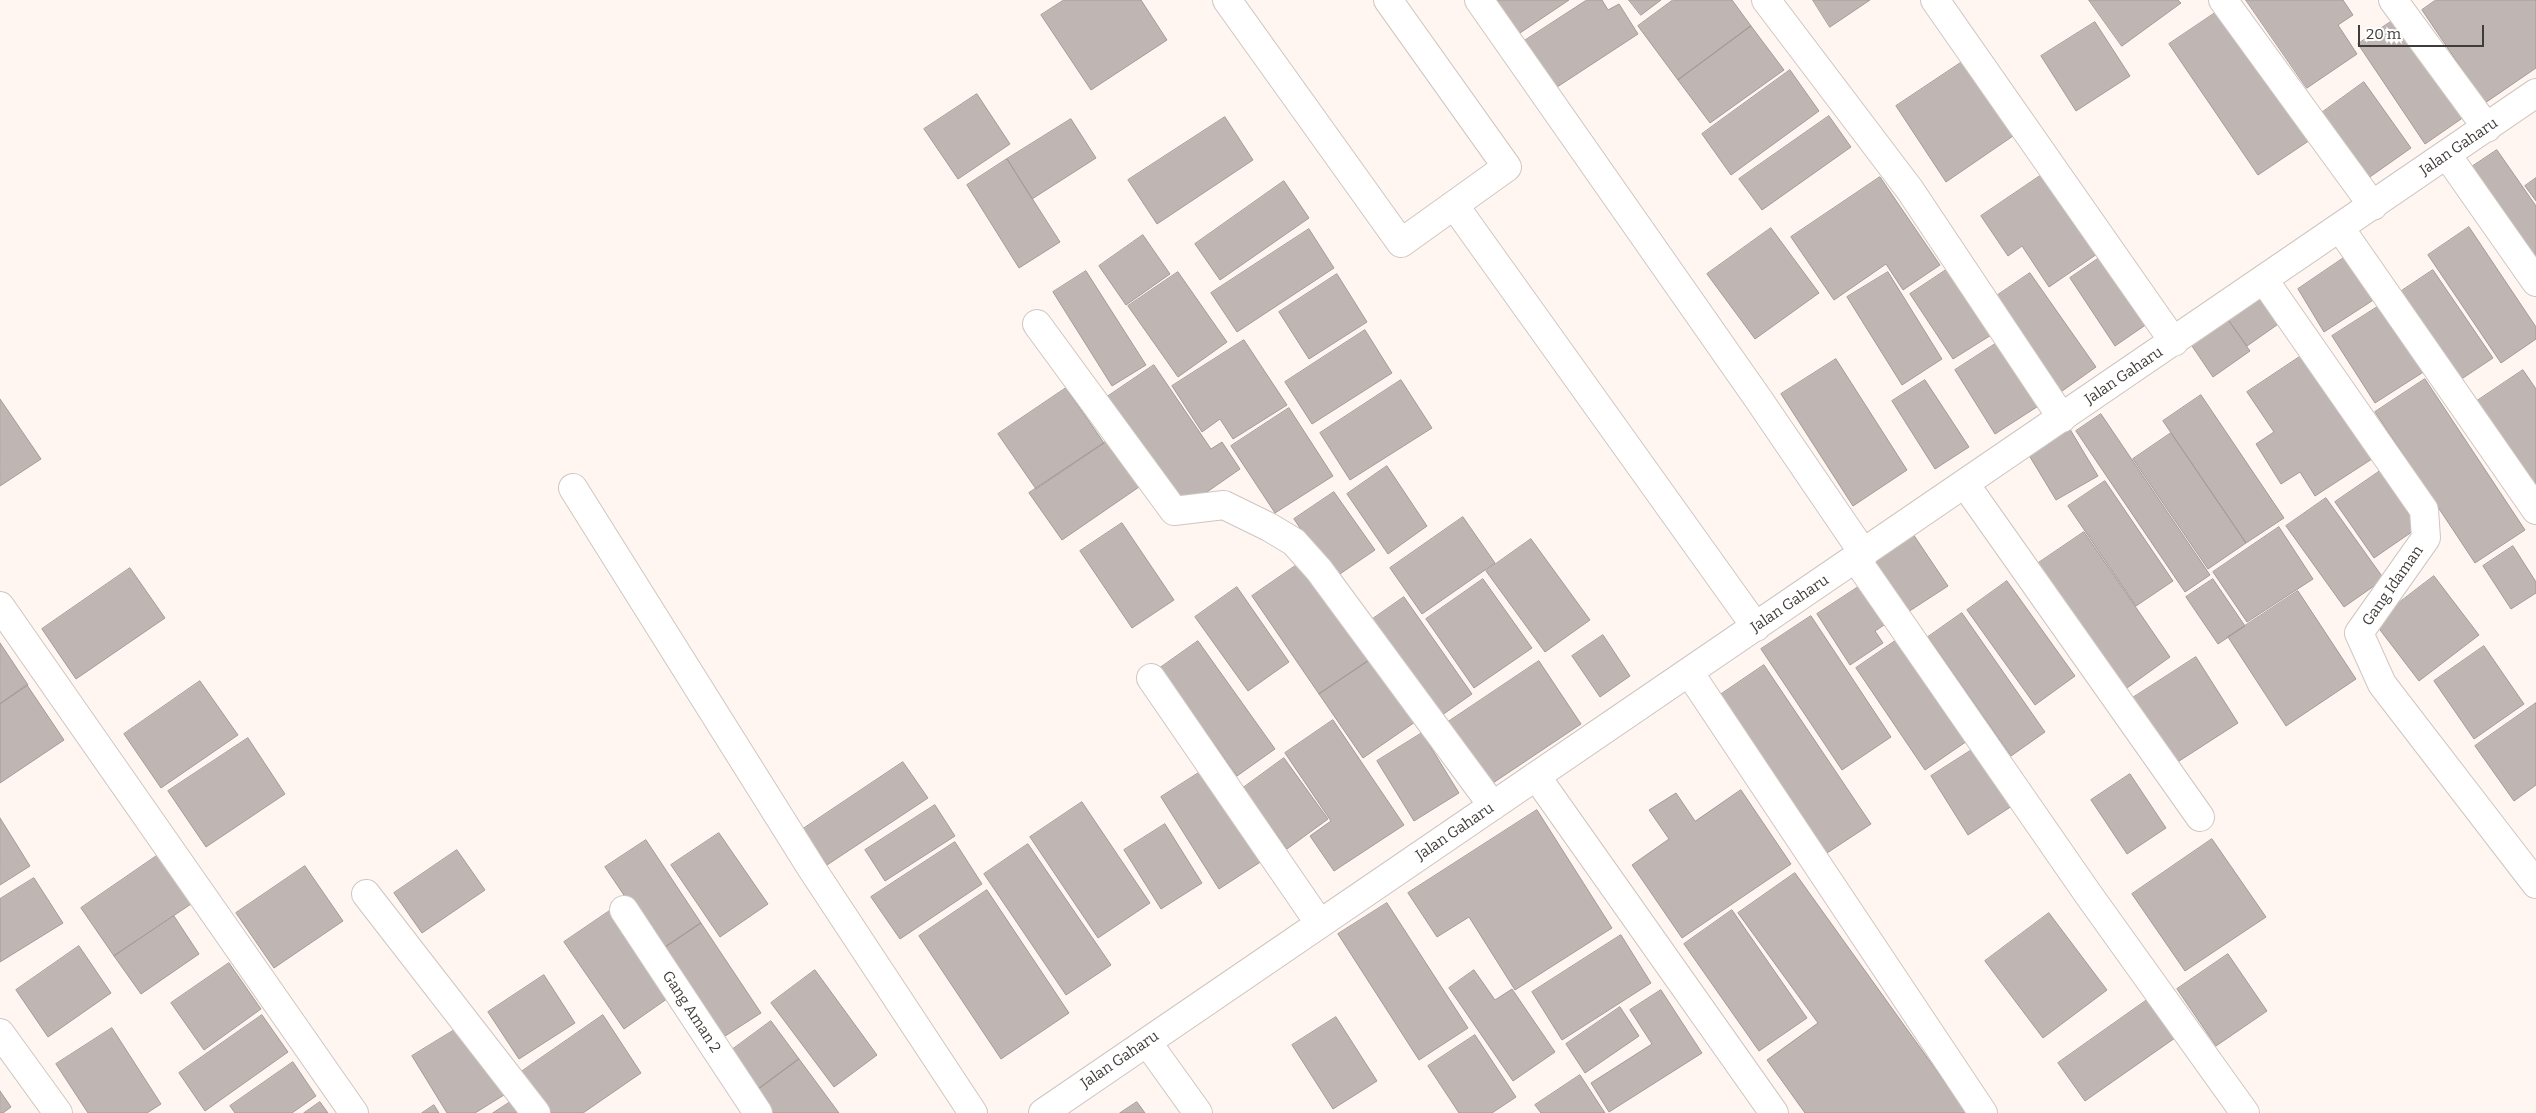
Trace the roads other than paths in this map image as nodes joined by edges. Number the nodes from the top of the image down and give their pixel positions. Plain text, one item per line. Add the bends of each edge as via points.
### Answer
1 (1227, 0) edge
2 (1388, 0) edge
3 (1479, 0) edge
4 (1766, 0) edge
5 (1935, 0) edge
6 (2223, 0) edge
7 (2393, 0) edge
8 (2536, 94) edge
9 (2487, 128) junction
10 (2447, 155) junction
11 (1454, 205) junction
12 (2373, 206) junction
13 (2340, 228) junction
14 (2264, 280) junction
15 (2536, 282) edge
16 (1037, 324) dead end
17 (2174, 342) junction
18 (2062, 418) junction
19 (1965, 484) junction
20 (573, 488) dead end
21 (2536, 510) edge
22 (1860, 556) junction
23 (0, 606) edge
24 (1756, 627) junction
25 (1689, 672) junction
26 (1152, 678) dead end
27 (1536, 776) junction
28 (1493, 806) junction
29 (2200, 817) dead end
30 (2536, 884) edge
31 (366, 894) dead end
32 (624, 910) dead end
33 (1320, 924) junction
34 (0, 1033) edge
35 (1147, 1042) junction
36 (58, 1113) edge
37 (354, 1113) edge
38 (536, 1113) edge
39 (758, 1113) edge
40 (973, 1113) edge
41 (1042, 1113) edge
42 (1198, 1113) edge
43 (1774, 1113) edge
44 (1983, 1113) edge
45 (2245, 1113) edge

1 - 11 street via 1401,243
2 - 11 street via 1507,167
3 - 22 street via 1754,392
4 - 18 street via 1910,190
5 - 17 street
6 - 12 street
7 - 9 street
8 - 9 street, Jalan Gaharu
9 - 10 street, Jalan Gaharu
10 - 12 street, Jalan Gaharu
10 - 15 street
11 - 24 street
12 - 13 street, Jalan Gaharu
13 - 14 street, Jalan Gaharu
13 - 21 street
14 - 17 street, Jalan Gaharu
14 - 30 street, Gang Idaman via 2424,510 2426,538 2360,632 2382,684
16 - 28 street via 1174,511 1224,505 1294,542 1319,570
17 - 18 street, Jalan Gaharu
18 - 19 street, Jalan Gaharu
19 - 22 street, Jalan Gaharu
19 - 29 street
20 - 40 street via 812,869
22 - 24 street, Jalan Gaharu
22 - 45 street via 2088,894
23 - 37 street
24 - 25 street, Jalan Gaharu
25 - 27 street, Jalan Gaharu
25 - 44 street
26 - 33 street
27 - 28 street, Jalan Gaharu
27 - 43 street
28 - 33 street, Jalan Gaharu
31 - 38 street
32 - 39 street, Gang Aman 2
33 - 35 street, Jalan Gaharu
34 - 36 street
35 - 41 street, Jalan Gaharu
35 - 42 street

